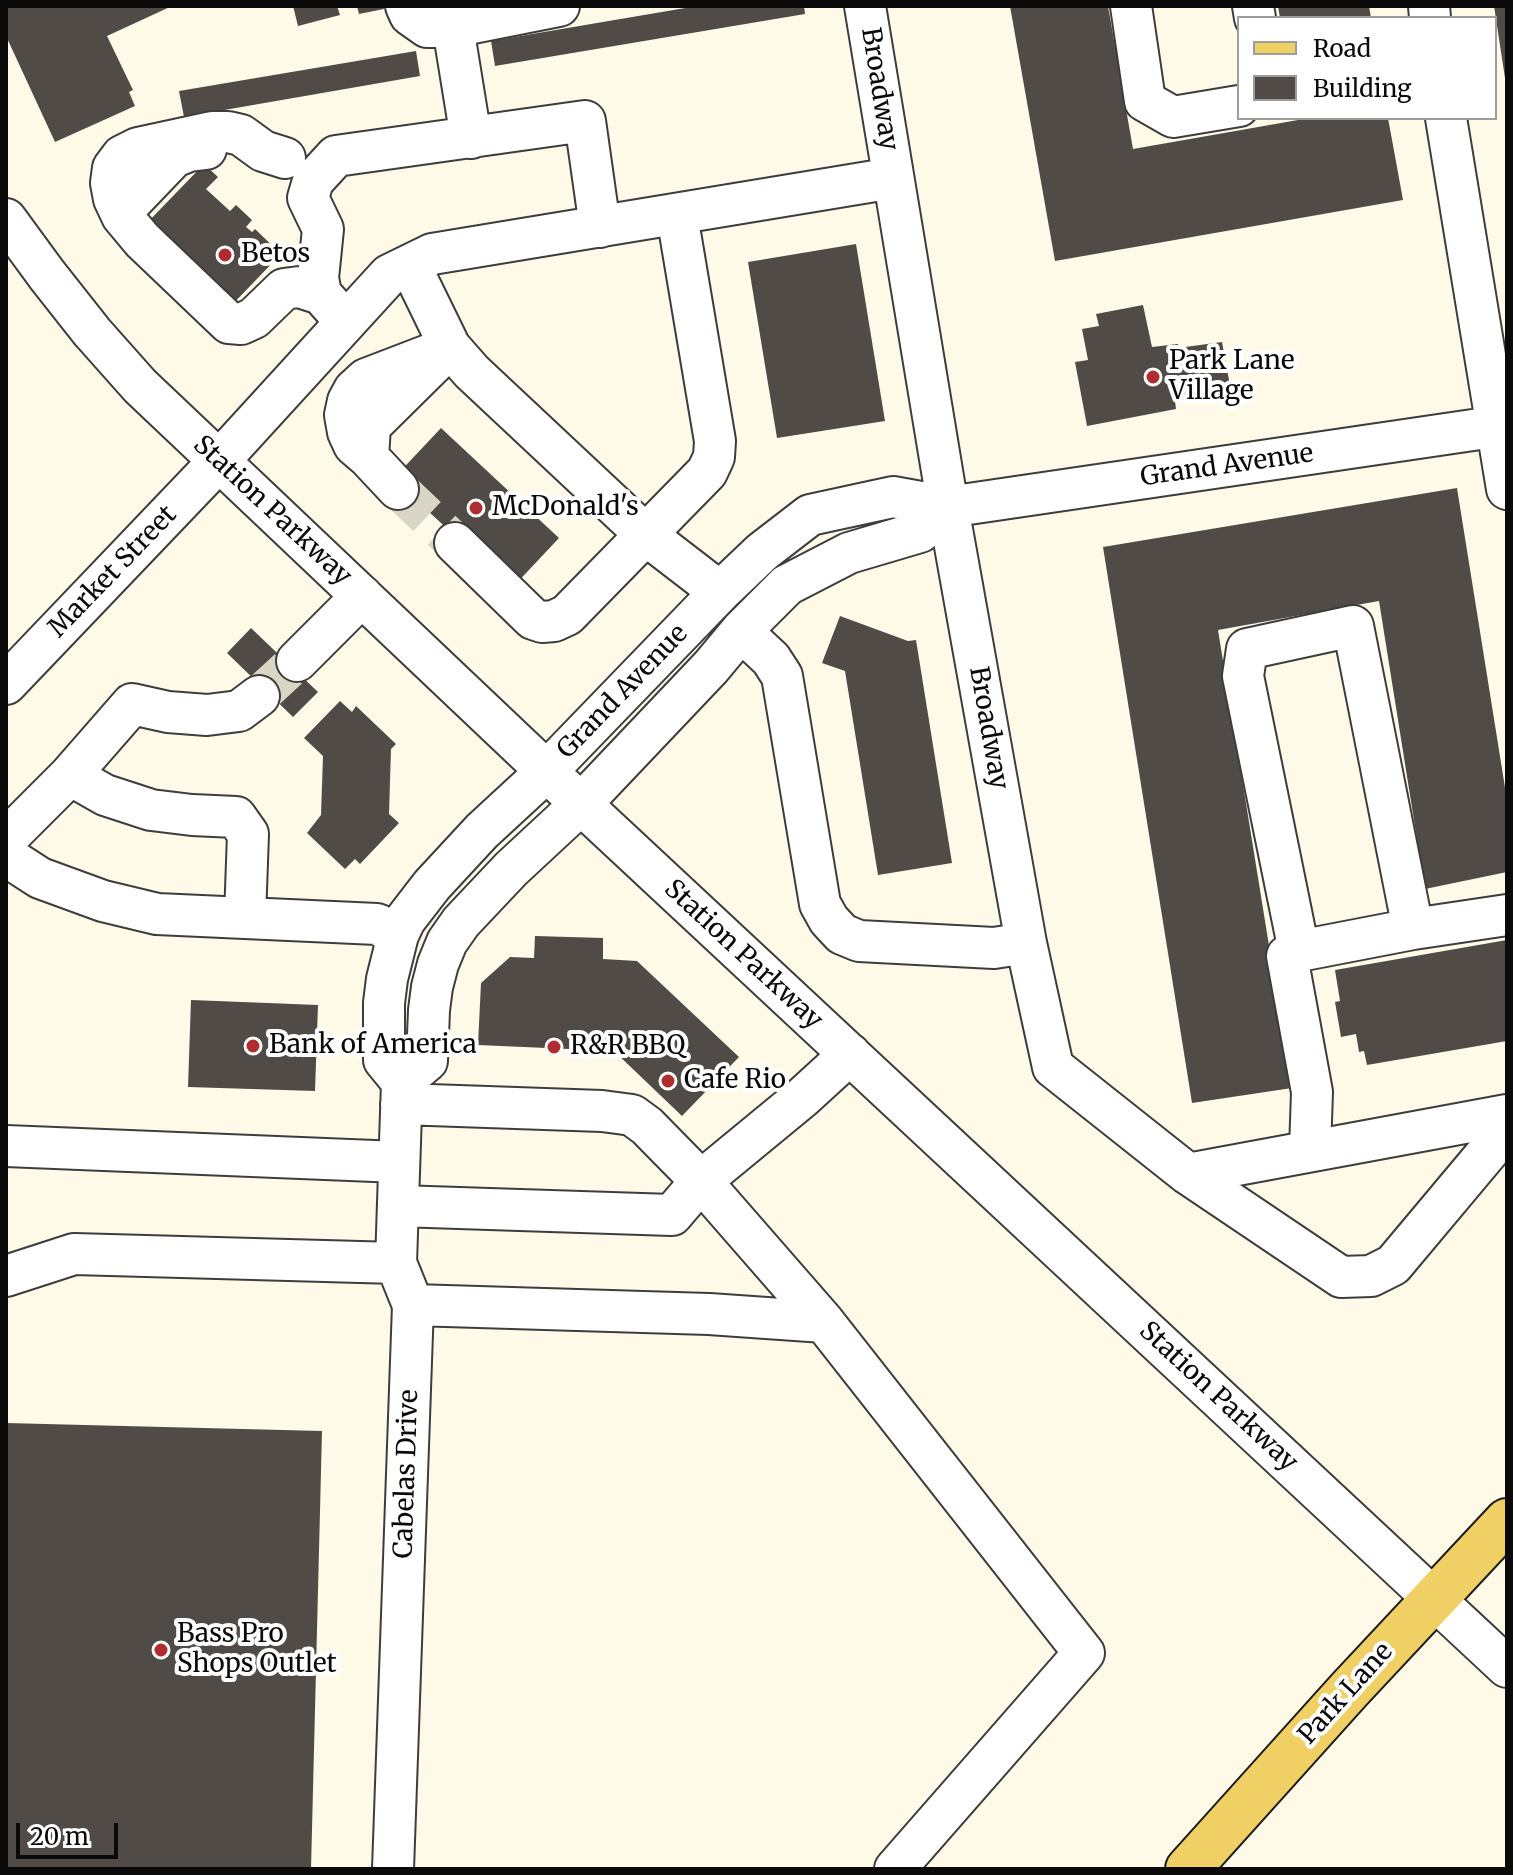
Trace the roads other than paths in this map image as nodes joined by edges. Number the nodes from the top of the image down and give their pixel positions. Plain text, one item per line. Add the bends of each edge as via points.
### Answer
1 (406, 6) edge
2 (559, 6) edge
3 (865, 6) edge
4 (1131, 6) edge
5 (453, 27) junction
6 (1237, 106) edge
7 (1446, 120) edge
8 (471, 138) junction
9 (336, 156) junction
10 (893, 178) junction
11 (677, 215) junction
12 (6, 219) edge
13 (600, 227) junction
14 (410, 265) junction
15 (333, 308) junction
16 (450, 347) junction
17 (1501, 426) edge
18 (219, 461) junction
19 (398, 489) tunnel mouth
20 (1507, 489) edge
21 (948, 507) junction
22 (646, 535) junction
23 (455, 543) tunnel mouth
24 (720, 592) junction
25 (362, 596) junction
26 (741, 631) junction
27 (297, 661) tunnel mouth
28 (6, 684) edge
29 (259, 696) tunnel mouth
30 (547, 771) junction
31 (70, 775) junction
32 (581, 804) junction
33 (6, 839) edge
34 (6, 856) edge
35 (1507, 915) edge
36 (245, 918) junction
37 (1413, 929) junction
38 (398, 935) junction
39 (1026, 943) junction
40 (1299, 951) junction
41 (850, 1054) junction
42 (402, 1093) junction
43 (1507, 1115) edge
44 (1507, 1129) edge
45 (6, 1146) edge
46 (1310, 1150) junction
47 (399, 1162) junction
48 (1188, 1174) junction
49 (701, 1181) junction
50 (398, 1206) junction
51 (396, 1263) junction
52 (6, 1276) edge
53 (413, 1305) junction
54 (824, 1322) junction
55 (1507, 1521) edge
56 (1434, 1598) junction
57 (1507, 1667) edge
58 (393, 1869) edge
59 (895, 1869) edge
60 (1188, 1869) edge

1 - 5 street via 427,27
2 - 5 street
3 - 10 street, Broadway
4 - 6 street via 1145,101 1173,117
5 - 8 street
7 - 17 street
8 - 9 street
8 - 13 street via 585,121
9 - 15 street via 313,181 308,198 323,229 318,278
9 - 15 street via 285,158 241,135 212,132 122,156 111,183 123,217 142,240 229,323 254,318 284,289 299,287
10 - 11 street, Market Street
10 - 21 street, Broadway
11 - 13 street, Market Street
11 - 22 street via 714,457 707,472
12 - 18 street, Station Parkway via 140,386
13 - 14 street, Market Street via 432,254
14 - 15 street, Market Street
14 - 16 street
15 - 18 street, Market Street
16 - 19 street via 370,426 368,457
16 - 22 street
17 - 20 street
17 - 21 street, Grand Avenue
18 - 25 street, Station Parkway
18 - 28 street, Market Street
21 - 24 street, Grand Avenue via 893,497 810,515
21 - 26 street, Grand Avenue via 920,532 849,553 787,585
21 - 39 street, Broadway
22 - 23 street via 567,615 542,622
22 - 24 street
24 - 30 street, Grand Avenue
25 - 27 street
25 - 30 street, Station Parkway
26 - 32 street, Grand Avenue
26 - 39 street via 782,676 820,904 829,920 842,934 859,941 994,948
29 - 31 street via 239,711 207,715 132,704
30 - 32 street, Station Parkway
30 - 38 street via 432,885
31 - 33 street
31 - 36 street via 105,795 151,810 236,817 248,834
32 - 41 street, Station Parkway
32 - 42 street via 511,869 447,942 432,987 427,1061
34 - 36 street via 40,878 103,901 157,914
35 - 37 street
36 - 38 street via 377,924
37 - 40 street
37 - 40 street via 1353,626 1247,649 1243,676
38 - 42 street via 384,1003 384,1060
39 - 48 street, Broadway via 1053,1067
40 - 46 street via 1287,956 1312,1092
41 - 49 street
41 - 56 street, Station Parkway
42 - 47 street, Cabelas Drive
42 - 49 street via 632,1115
43 - 46 street
44 - 48 street, Broadway via 1393,1265 1371,1276 1341,1277
45 - 47 street
46 - 48 street
47 - 50 street, Cabelas Drive
49 - 50 street via 672,1215
49 - 54 street
50 - 51 street, Cabelas Drive
51 - 52 street via 74,1254
51 - 53 street, Cabelas Drive
53 - 54 street
53 - 58 street, Cabelas Drive
54 - 59 street via 1084,1653
55 - 56 main road, Park Lane
56 - 57 street, Station Parkway
56 - 60 main road, Park Lane

